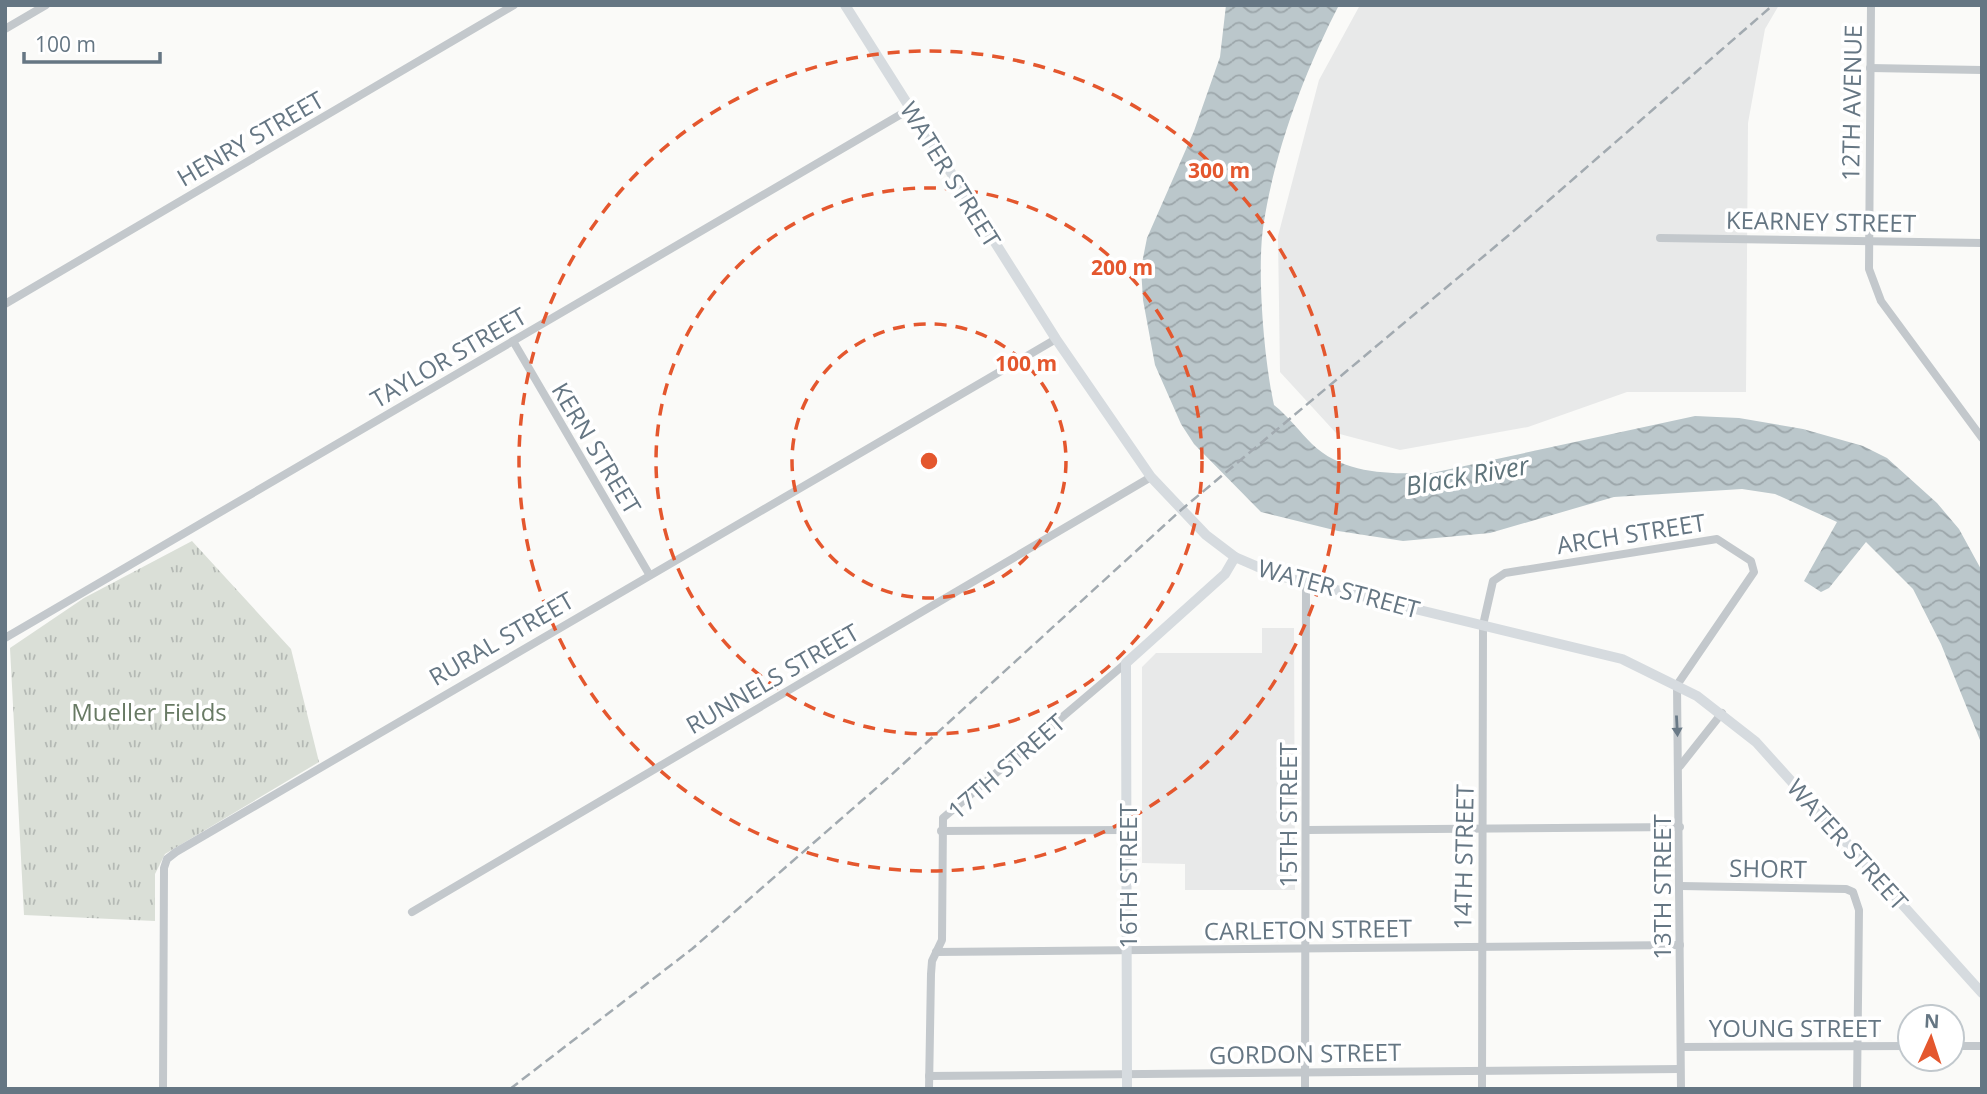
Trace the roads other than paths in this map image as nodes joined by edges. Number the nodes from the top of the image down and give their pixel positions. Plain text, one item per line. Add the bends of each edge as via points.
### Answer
1 (46, 5) edge
2 (514, 5) edge
3 (845, 5) edge
4 (1871, 5) edge
5 (5, 29) edge
6 (1871, 68) junction
7 (1982, 70) edge
8 (910, 109) junction
9 (1660, 238) dead end
10 (1869, 242) junction
11 (1982, 243) edge
12 (5, 304) edge
13 (1056, 340) junction
14 (513, 341) junction
15 (1978, 424) edge
16 (1982, 438) edge
17 (1151, 477) junction
18 (1234, 556) junction
19 (649, 574) junction
20 (1306, 584) junction
21 (1483, 625) junction
22 (5, 638) edge
23 (1126, 663) junction
24 (1678, 685) junction
25 (1722, 713) junction
26 (1680, 766) junction
27 (1680, 827) junction
28 (1482, 828) junction
29 (1127, 830) junction
30 (1307, 830) junction
31 (941, 831) junction
32 (1681, 886) junction
33 (412, 912) dead end
34 (1681, 945) junction
35 (1482, 947) junction
36 (1306, 948) junction
37 (1128, 950) junction
38 (936, 952) junction
39 (1982, 993) edge
40 (1857, 1046) junction
41 (1896, 1046) edge
42 (1681, 1047) junction
43 (1681, 1069) junction
44 (1482, 1071) junction
45 (1305, 1073) junction
46 (1127, 1074) junction
47 (929, 1076) junction
48 (163, 1089) edge
49 (929, 1089) edge
50 (1127, 1089) edge
51 (1305, 1089) edge
52 (1482, 1089) edge
53 (1681, 1089) edge
54 (1857, 1089) edge

1 - 5 street
2 - 12 street, HENRY STREET
3 - 8 street, WATER STREET
4 - 6 street, 12TH AVENUE
6 - 7 street
6 - 10 street, 12TH AVENUE
8 - 13 street, WATER STREET
8 - 14 street, TAYLOR STREET
9 - 10 street, KEARNEY STREET
10 - 11 street, KEARNEY STREET
10 - 15 street, 12TH AVENUE via 1872,285 1881,301
13 - 17 street, WATER STREET
13 - 19 street, RURAL STREET
14 - 19 street, KERN STREET
14 - 22 street, TAYLOR STREET
15 - 16 street
17 - 18 street, WATER STREET via 1206,535
17 - 33 street, RUNNELS STREET
18 - 20 street, WATER STREET
18 - 23 street, 17TH STREET via 1225,574
19 - 48 street, RURAL STREET via 167,859
20 - 21 street, WATER STREET
20 - 30 street, 15TH STREET
21 - 24 street, WATER STREET via 1622,659
21 - 24 street, ARCH STREET via 1498,575 1722,540 1751,561 1753,576
21 - 28 street, 14TH STREET
23 - 29 street, 16TH STREET
23 - 31 street, 17TH STREET via 948,813
24 - 25 street, WATER STREET
24 -> 26 street, 13TH STREET
25 - 26 street
25 - 39 street, WATER STREET via 1765,752
26 - 27 street, 13TH STREET
27 - 28 street
27 - 32 street, 13TH STREET
28 - 30 street
28 - 35 street, 14TH STREET
29 - 31 street
29 - 37 street, 16TH STREET
30 - 36 street, 15TH STREET
31 - 38 street, 17TH STREET via 942,940
32 - 34 street, 13TH STREET
32 - 40 street, SHORT via 1853,892 1859,910
34 - 35 street, CARLETON STREET
34 - 42 street, 13TH STREET
35 - 36 street, CARLETON STREET
35 - 44 street, 14TH STREET
36 - 37 street, CARLETON STREET
36 - 45 street, 15TH STREET
37 - 38 street, CARLETON STREET
37 - 46 street, 16TH STREET
38 - 47 street, 17TH STREET via 931,974
40 - 41 street, YOUNG STREET
40 - 42 street, YOUNG STREET
40 - 54 street
42 - 43 street, 13TH STREET
43 - 44 street, GORDON STREET
43 - 53 street, 13TH STREET
44 - 45 street, GORDON STREET
44 - 52 street, 14TH STREET
45 - 46 street, GORDON STREET
45 - 51 street, 15TH STREET
46 - 47 street, GORDON STREET
46 - 50 street, 16TH STREET
47 - 49 street, 17TH STREET

